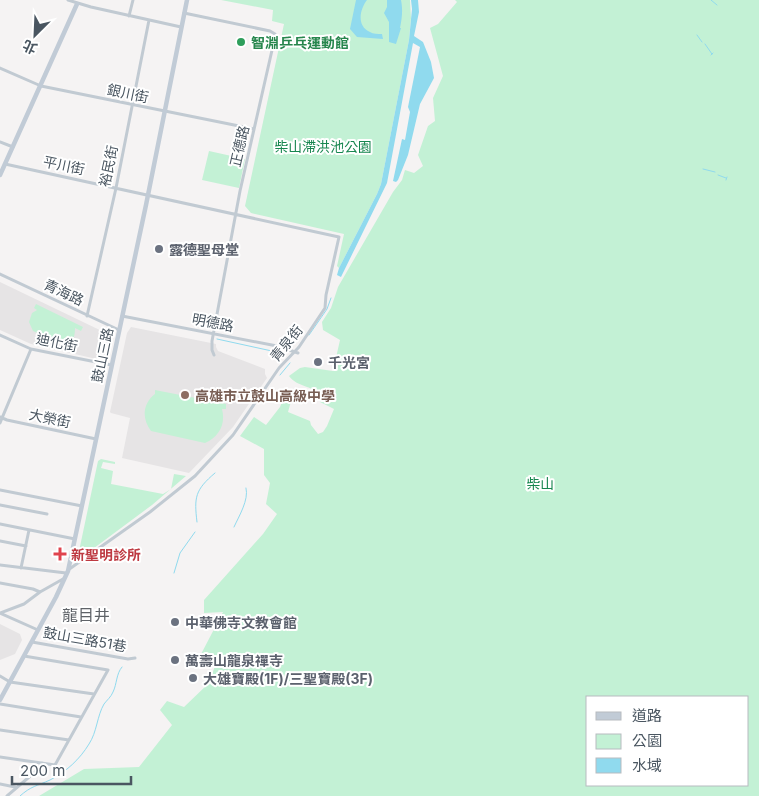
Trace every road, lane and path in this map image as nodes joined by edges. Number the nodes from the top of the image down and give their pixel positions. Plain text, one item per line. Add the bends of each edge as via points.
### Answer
1 (68, 0) edge
2 (133, 0) edge
3 (187, 0) edge
4 (77, 4) junction
5 (184, 13) junction
6 (129, 16) junction
7 (149, 20) junction
8 (181, 27) junction
9 (0, 68) edge
10 (41, 86) junction
11 (132, 105) junction
12 (164, 112) junction
13 (254, 128) junction
14 (0, 142) edge
15 (13, 148) junction
16 (5, 164) junction
17 (0, 175) edge
18 (116, 188) junction
19 (148, 195) junction
20 (235, 215) junction
21 (0, 274) edge
22 (87, 316) junction
23 (122, 316) junction
24 (119, 330) junction
25 (214, 333) junction
26 (0, 335) edge
27 (31, 349) junction
28 (296, 352) junction
29 (214, 355) dead end
30 (111, 365) junction
31 (1, 418) edge
32 (0, 423) edge
33 (96, 439) junction
34 (0, 492) edge
35 (0, 505) edge
36 (82, 506) junction
37 (47, 514) dead end
38 (0, 524) edge
39 (29, 530) junction
40 (75, 539) junction
41 (0, 541) edge
42 (26, 546) junction
43 (0, 565) edge
44 (21, 568) junction
45 (67, 574) junction
46 (0, 583) edge
47 (40, 592) junction
48 (0, 613) edge
49 (38, 630) junction
50 (32, 642) junction
51 (24, 656) junction
52 (135, 658) dead end
53 (0, 676) edge
54 (10, 682) junction
55 (94, 694) junction
56 (0, 700) edge
57 (0, 704) edge
58 (81, 717) junction
59 (0, 730) edge
60 (69, 740) junction
61 (0, 757) edge
62 (42, 763) junction
63 (0, 784) edge
64 (16, 788) junction
65 (7, 796) edge

1 - 4 street
2 - 6 street
3 - 5 street, 鼓山三路
4 - 6 street
4 - 10 street
5 - 8 street, 鼓山三路
5 - 13 street, 正德路 via 275,34
6 - 7 street
7 - 8 street
7 - 11 street, 裕民街
8 - 12 street, 鼓山三路
9 - 10 street, 銀川街
10 - 11 street, 銀川街
10 - 15 street
11 - 12 street, 銀川街
11 - 18 street, 裕民街
12 - 13 street, 銀川街
12 - 19 street, 鼓山三路
13 - 20 street, 正德路
14 - 15 street
15 - 16 street
16 - 17 street
16 - 18 street, 平川街
18 - 19 street, 平川街
18 - 22 street, 裕民街
19 - 20 street, 青泉街
19 - 23 street, 鼓山三路
20 - 25 street, 正德路
20 - 28 street, 青泉街 via 339,237 326,306
21 - 22 street, 青海路
22 - 24 street, 青海路
23 - 24 street, 鼓山三路
23 - 25 street, 明德路
24 - 30 street, 鼓山三路
25 - 28 street, 明德路
25 - 29 street, 正德路
26 - 27 street, 迪化街
27 - 30 street, 迪化街
27 - 31 street
28 - 45 street, 青泉街 via 279,368 233,435 195,476
30 - 33 street, 鼓山三路
31 - 32 street
31 - 33 street, 大榮街
33 - 36 street, 鼓山三路
34 - 36 street
35 - 37 street
36 - 40 street, 鼓山三路
38 - 39 street
39 - 40 street
39 - 42 street
40 - 45 street, 鼓山三路
41 - 42 street
42 - 44 street
43 - 44 street
44 - 45 street
45 - 47 street, 青泉街
45 - 49 street, 鼓山三路
46 - 47 street
47 - 48 street, 青泉街 via 24,604
48 - 49 street
49 - 50 street, 鼓山三路
50 - 51 street, 鼓山三路
50 - 52 street, 鼓山三路51巷
51 - 54 street, 鼓山三路
51 - 55 street via 108,670
53 - 54 street
54 - 55 street
54 - 56 street, 鼓山三路
55 - 58 street
57 - 58 street
58 - 60 street
59 - 60 street
60 - 62 street via 55,765
61 - 62 street
62 - 64 street
63 - 64 street
64 - 65 street

